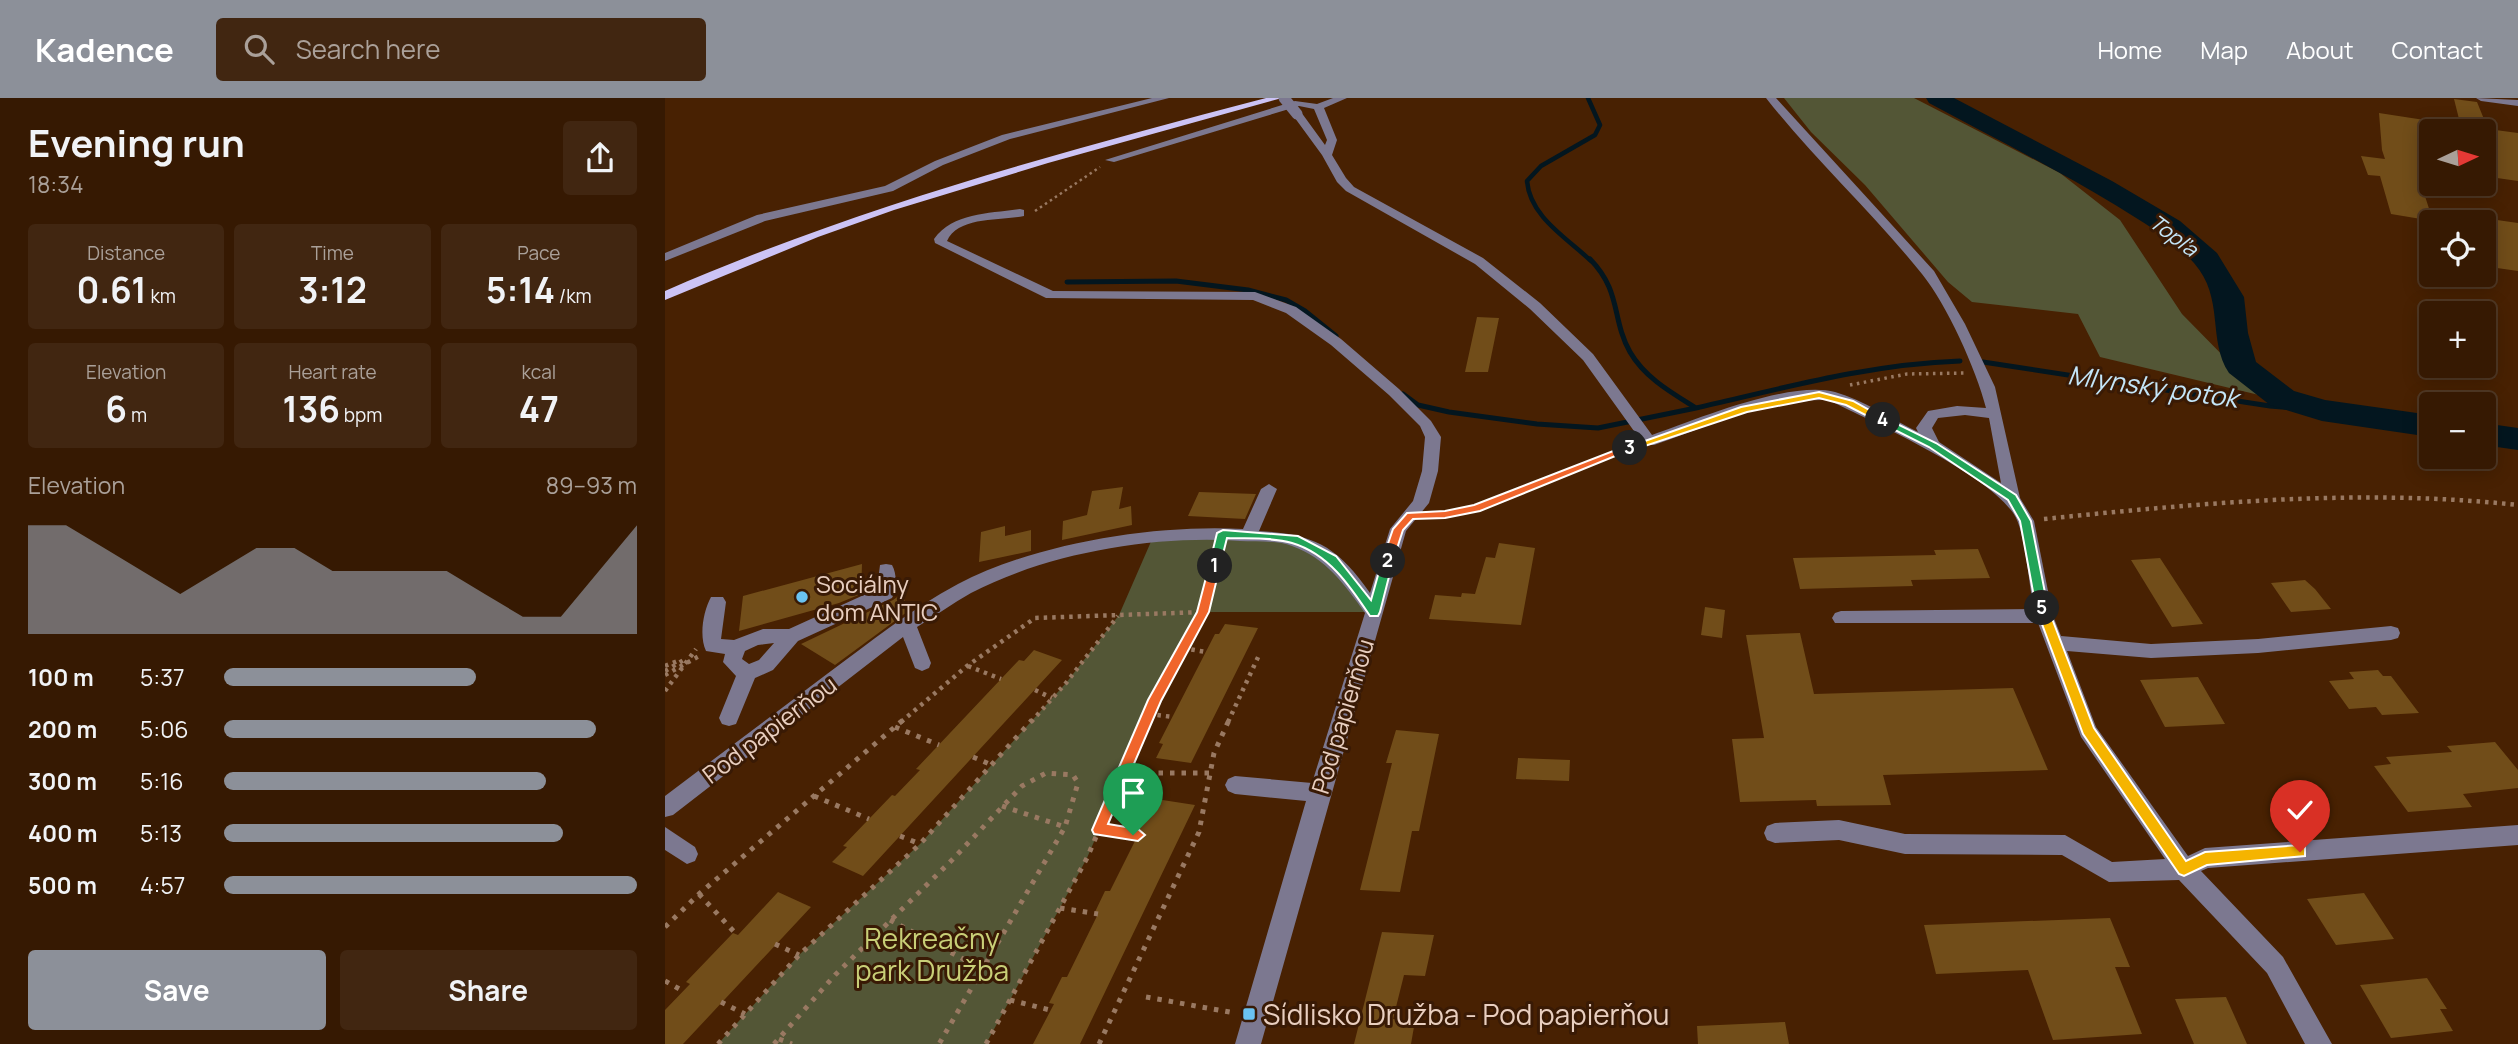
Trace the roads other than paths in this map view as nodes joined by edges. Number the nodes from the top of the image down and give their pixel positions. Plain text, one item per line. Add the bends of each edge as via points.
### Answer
1 (1164, 98) edge
2 (1277, 98) edge
3 (1285, 98) edge
4 (1342, 98) edge
5 (1772, 98) edge
6 (2484, 98) edge
7 (2518, 103) edge
8 (1318, 107) junction
9 (1327, 155) junction
10 (1110, 160) road end
11 (1020, 213) road end
12 (665, 257) edge
13 (665, 296) edge
14 (1996, 415) junction
15 (1933, 445) junction
16 (1269, 489) dead end
17 (2012, 498) junction
18 (1249, 534) junction
19 (886, 570) dead end
20 (717, 602) dead end
21 (1374, 612) junction
22 (2044, 616) junction
23 (1841, 618) dead end
24 (907, 624) junction
25 (2391, 634) dead end
26 (791, 636) junction
27 (2055, 643) junction
28 (727, 646) junction
29 (922, 663) dead end
30 (747, 673) junction
31 (729, 718) dead end
32 (1235, 785) dead end
33 (1319, 793) junction
34 (665, 808) edge
35 (1775, 833) dead end
36 (2518, 835) edge
37 (665, 837) edge
38 (687, 854) dead end
39 (2184, 869) junction
40 (1248, 1044) edge
41 (2319, 1044) edge

1 - 12 street via 1006,137 889,189 773,214
2 - 13 main road via 929,194 801,239
3 - 9 street, bridge
4 - 8 street
5 - 14 street via 1929,274 1978,366
6 - 7 street
8 - 9 street via 1332,140
8 - 10 street via 1299,103 1280,107
9 - 15 street via 1350,189 1479,261 1535,306 1588,357 1645,434 1819,395 1849,403
11 - 21 street via 958,223 945,231 941,243 1051,295 1255,296 1291,310 1336,342 1426,424 1433,437 1430,471 1421,503 1398,529
14 - 15 street via 1977,409 1933,414 1924,428
14 - 17 street
15 - 17 street
16 - 18 street
17 - 22 street via 2027,530
18 - 21 street, Pod papierňou via 1294,539 1332,559
18 - 24 street, Pod papierňou via 1095,545 1035,561 967,588
19 - 26 street via 886,593
20 - 28 street via 712,646
21 - 33 street, Pod papierňou
22 - 23 street
22 - 27 street
24 - 29 street
24 - 34 street, Pod papierňou
25 - 27 street via 2151,651
26 - 28 street via 773,634
26 - 30 street via 766,665
27 - 39 street via 2088,730
28 - 30 street via 731,662
30 - 31 street
32 - 33 street
33 - 40 street, Pod papierňou
35 - 39 street via 1839,830 1905,844 2065,845 2109,872
36 - 39 street via 2205,859
37 - 38 street
39 - 41 street via 2275,965

